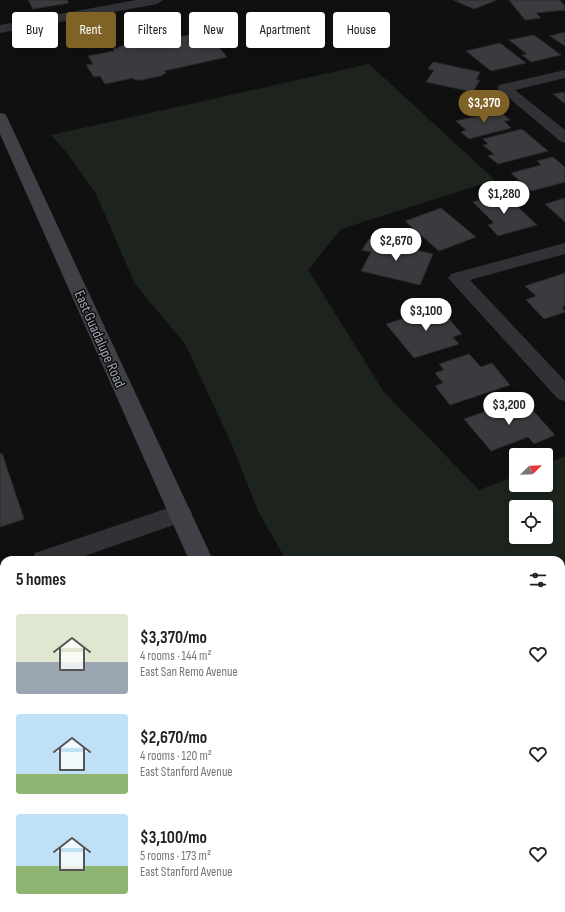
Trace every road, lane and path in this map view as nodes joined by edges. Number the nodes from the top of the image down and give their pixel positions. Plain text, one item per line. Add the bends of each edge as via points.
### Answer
1 (157, 0) edge
2 (106, 4) edge
3 (0, 29) edge
4 (565, 74) edge
5 (0, 117) edge
6 (565, 138) edge
7 (5, 141) edge
8 (565, 248) edge
9 (565, 394) edge
10 (180, 514) junction
11 (56, 556) edge
12 (199, 556) edge

1 - 2 street
2 - 3 street
4 - 6 street via 504,88
5 - 7 main road, East Guadalupe Road
7 - 10 main road, East Guadalupe Road
8 - 9 street via 457,278
10 - 11 street
10 - 12 main road, East Guadalupe Road

